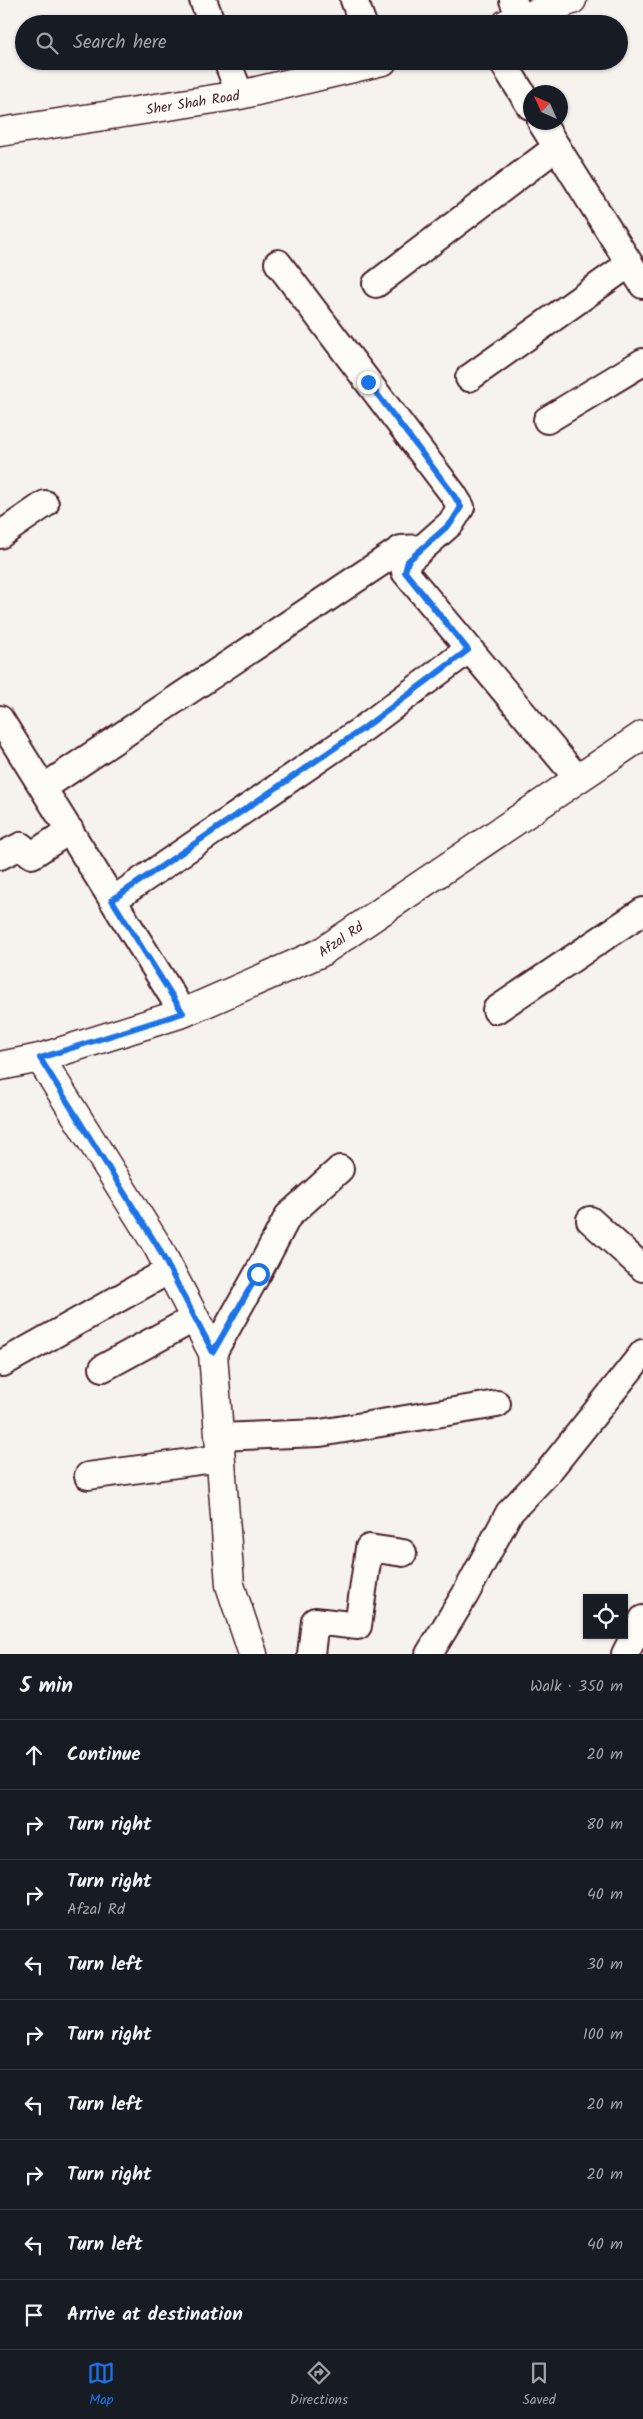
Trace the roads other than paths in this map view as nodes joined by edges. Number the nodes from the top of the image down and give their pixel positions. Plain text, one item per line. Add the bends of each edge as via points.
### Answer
1 (203, 0) edge
2 (354, 0) edge
3 (572, 0) edge
4 (513, 14) edge
5 (209, 15) edge
6 (359, 15) edge
7 (230, 70) edge
8 (345, 70) edge
9 (508, 70) edge
10 (240, 95) junction
11 (523, 95) edge
12 (546, 130) edge
13 (0, 132) edge
14 (557, 147) junction
15 (278, 262) dead end
16 (630, 264) junction
17 (376, 284) dead end
18 (643, 285) edge
19 (643, 362) edge
20 (468, 378) dead end
21 (547, 420) dead end
22 (45, 504) dead end
23 (0, 535) edge
24 (423, 548) junction
25 (468, 650) junction
26 (0, 719) edge
27 (643, 735) edge
28 (578, 779) junction
29 (43, 788) junction
30 (70, 830) junction
31 (0, 856) edge
32 (112, 900) junction
33 (643, 911) edge
34 (496, 1010) dead end
35 (183, 1013) junction
36 (40, 1058) junction
37 (0, 1066) edge
38 (340, 1169) dead end
39 (590, 1220) dead end
40 (643, 1268) edge
41 (170, 1270) junction
42 (195, 1318) junction
43 (213, 1352) junction
44 (643, 1353) edge
45 (3, 1363) dead end
46 (103, 1368) dead end
47 (497, 1404) dead end
48 (220, 1448) junction
49 (88, 1476) dead end
50 (403, 1553) dead end
51 (643, 1619) edge
52 (253, 1654) edge
53 (310, 1654) edge
54 (428, 1654) edge
55 (625, 1654) edge

1 - 5 street
2 - 6 street
3 - 4 street
7 - 10 street
8 - 10 street, Sher Shah Road
9 - 11 street
10 - 13 street, Sher Shah Road
12 - 14 street
14 - 16 street
14 - 17 street
15 - 24 street via 461,507 451,523
16 - 18 street
16 - 20 street
19 - 21 street
22 - 23 street
24 - 25 street via 408,561 405,572
24 - 29 street via 401,549
25 - 28 street
25 - 32 street via 364,728
26 - 29 street
27 - 28 street, Afzal Rd
28 - 35 street, Afzal Rd via 320,952
29 - 30 street
30 - 31 street via 32,856 21,846
30 - 32 street
32 - 35 street
33 - 34 street
35 - 36 street, Afzal Rd
36 - 37 street, Afzal Rd
36 - 41 street
38 - 43 street via 288,1216
39 - 40 street
41 - 42 street
41 - 45 street
42 - 43 street
42 - 46 street
43 - 48 street
44 - 54 street via 548,1472 509,1513 465,1595
47 - 48 street
48 - 49 street
48 - 52 street via 230,1585
50 - 53 street via 369,1548 358,1626 314,1620
51 - 55 street

